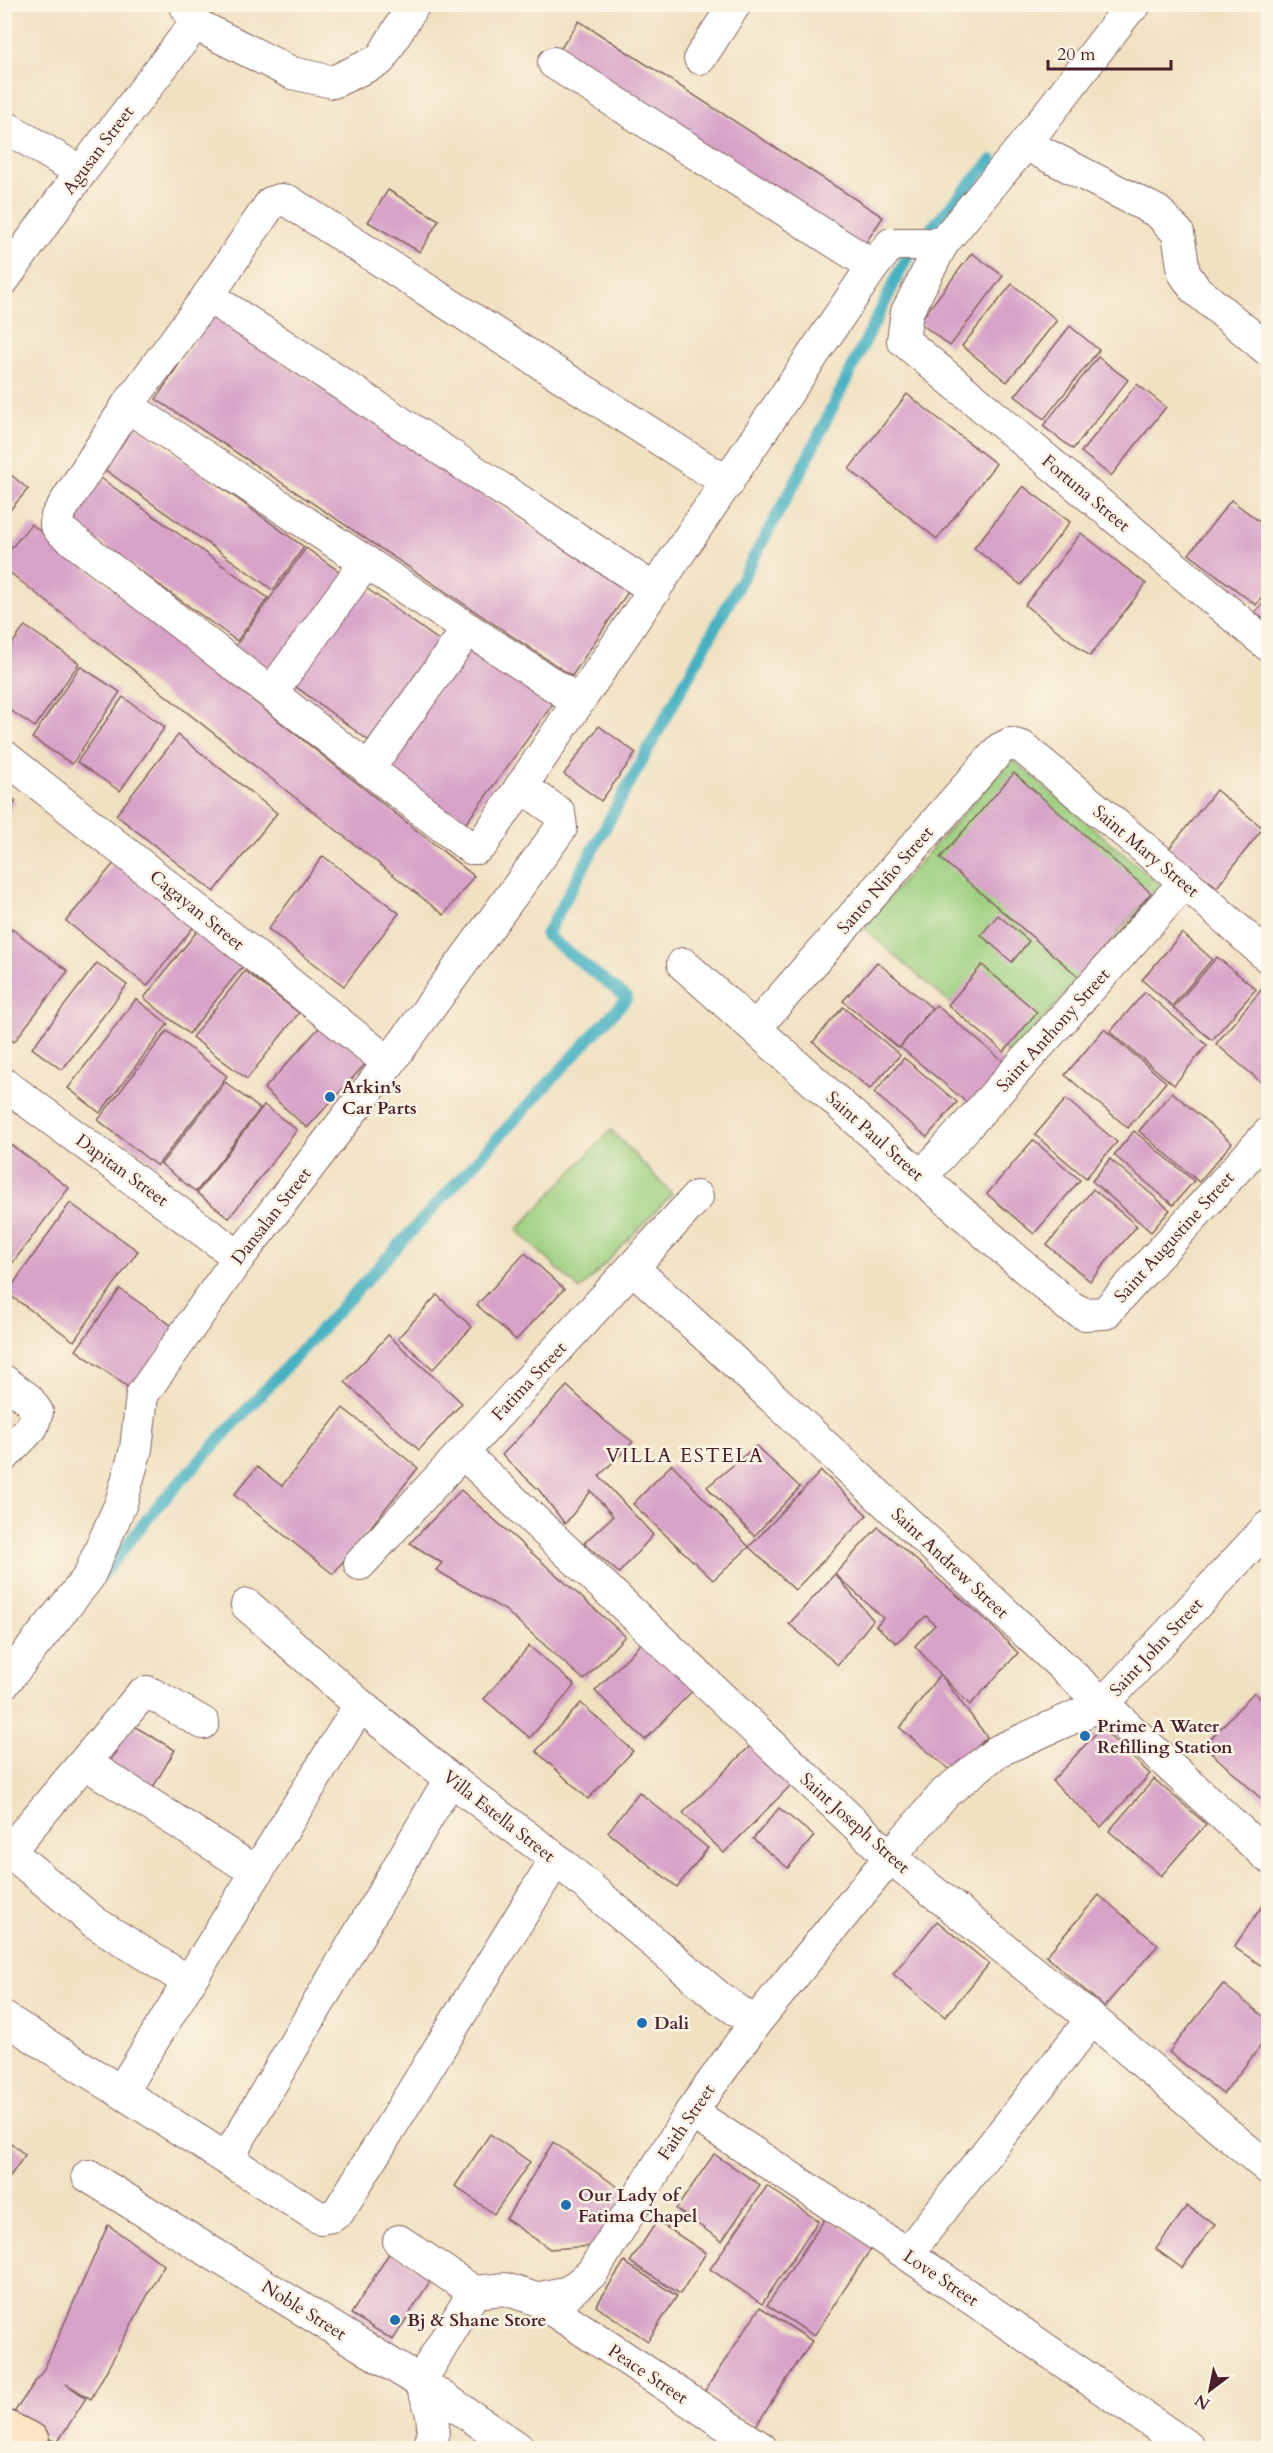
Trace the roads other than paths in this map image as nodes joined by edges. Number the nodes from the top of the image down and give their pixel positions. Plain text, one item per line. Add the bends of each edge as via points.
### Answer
1 (414, 4) edge
2 (735, 4) edge
3 (1135, 4) edge
4 (190, 14) edge
5 (700, 58) dead end
6 (554, 63) dead end
7 (4, 126) edge
8 (1025, 144) junction
9 (81, 172) junction
10 (942, 244) junction
11 (873, 266) junction
12 (4, 279) edge
13 (208, 296) junction
14 (1269, 350) edge
15 (127, 405) junction
16 (728, 483) junction
17 (366, 562) junction
18 (655, 590) junction
19 (468, 629) junction
20 (1269, 645) edge
21 (271, 693) junction
22 (578, 701) junction
23 (1022, 747) joint
24 (4, 756) edge
25 (368, 769) junction
26 (521, 786) junction
27 (1185, 882) junction
28 (1269, 957) edge
29 (683, 964) dead end
30 (755, 1028) junction
31 (389, 1063) junction
32 (5, 1087) edge
33 (1269, 1134) edge
34 (921, 1177) junction
35 (697, 1197) dead end
36 (239, 1257) junction
37 (633, 1268) junction
38 (1069, 1306) joint
39 (4, 1380) edge
40 (463, 1453) junction
41 (4, 1456) edge
42 (1269, 1527) edge
43 (360, 1564) dead end
44 (247, 1605) dead end
45 (4, 1683) edge
46 (1103, 1704) junction
47 (360, 1705) junction
48 (203, 1724) dead end
49 (85, 1763) junction
50 (450, 1779) junction
51 (7, 1854) edge
52 (890, 1857) junction
53 (1269, 1857) edge
54 (556, 1859) junction
55 (256, 1872) junction
56 (189, 1982) junction
57 (4, 2018) edge
58 (1092, 2019) junction
59 (754, 2023) junction
60 (121, 2092) junction
61 (691, 2112) junction
62 (227, 2159) junction
63 (1269, 2168) edge
64 (88, 2176) dead end
65 (399, 2241) dead end
66 (907, 2254) junction
67 (474, 2292) junction
68 (536, 2299) junction
69 (420, 2382) junction
70 (430, 2448) edge
71 (518, 2448) edge
72 (761, 2448) edge
73 (1189, 2448) edge

1 - 4 street via 380,60 333,82 292,73
2 - 5 street
3 - 8 street
4 - 9 street, Agusan Street
6 - 11 street
7 - 9 street
8 - 10 street
8 - 14 street via 1158,212 1179,233 1184,273 1195,289
9 - 12 street, Agusan Street
10 - 11 street via 891,244
10 - 20 street, Fortuna Street via 907,312 903,340
11 - 16 street
13 - 15 street
13 - 16 street via 271,203 288,201
13 - 18 street
15 - 17 street
15 - 21 street via 57,516 56,524
16 - 18 street
17 - 19 street
17 - 21 street
18 - 22 street
19 - 22 street
19 - 25 street
21 - 25 street
22 - 26 street
23 - 27 street, Saint Mary Street
23 - 30 street, Santo Niño Street via 1010,744 1000,749
24 - 31 street, Cagayan Street
25 - 26 street via 471,848 483,843
26 - 31 street, Dansalan Street via 559,813 561,828
27 - 28 street, Saint Mary Street
27 - 34 street, Saint Anthony Street
29 - 30 street, Saint Paul Street
30 - 34 street, Saint Paul Street
31 - 36 street, Dansalan Street
32 - 36 street, Dapitan Street
33 - 38 street, Saint Augustine Street via 1105,1313 1084,1314
34 - 38 street, Saint Paul Street
35 - 37 street, Fatima Street
36 - 45 street, Dansalan Street via 142,1395 136,1449 121,1503 88,1578
37 - 40 street, Fatima Street
37 - 46 street, Saint Andrew Street
39 - 41 street via 28,1399 37,1412 32,1427
40 - 43 street, Fatima Street
40 - 52 street, Saint Joseph Street
42 - 46 street, Saint John Street
44 - 47 street, Villa Estella Street
46 - 52 street, Saint John Street via 998,1751 945,1793
46 - 53 street, Saint Andrew Street
47 - 50 street, Villa Estella Street
47 - 55 street
48 - 49 street via 147,1692
49 - 51 street
49 - 55 street
50 - 54 street, Villa Estella Street
50 - 62 street
51 - 56 street via 94,1922
52 - 58 street, Saint Joseph Street
52 - 59 street, Saint John Street
54 - 59 street, Villa Estella Street
54 - 62 street via 339,2211 320,2218
55 - 56 street
56 - 60 street
57 - 60 street
58 - 63 street, Saint Joseph Street
58 - 66 street
59 - 61 street, Faith Street
60 - 62 street
61 - 66 street, Love Street
61 - 68 street, Faith Street via 592,2273 569,2292
64 - 69 street, Noble Street
65 - 67 street
66 - 73 street, Love Street
67 - 68 street, Faith Street via 505,2289
67 - 69 street
68 - 72 street, Peace Street
69 - 70 street via 434,2424
69 - 71 street, Noble Street

